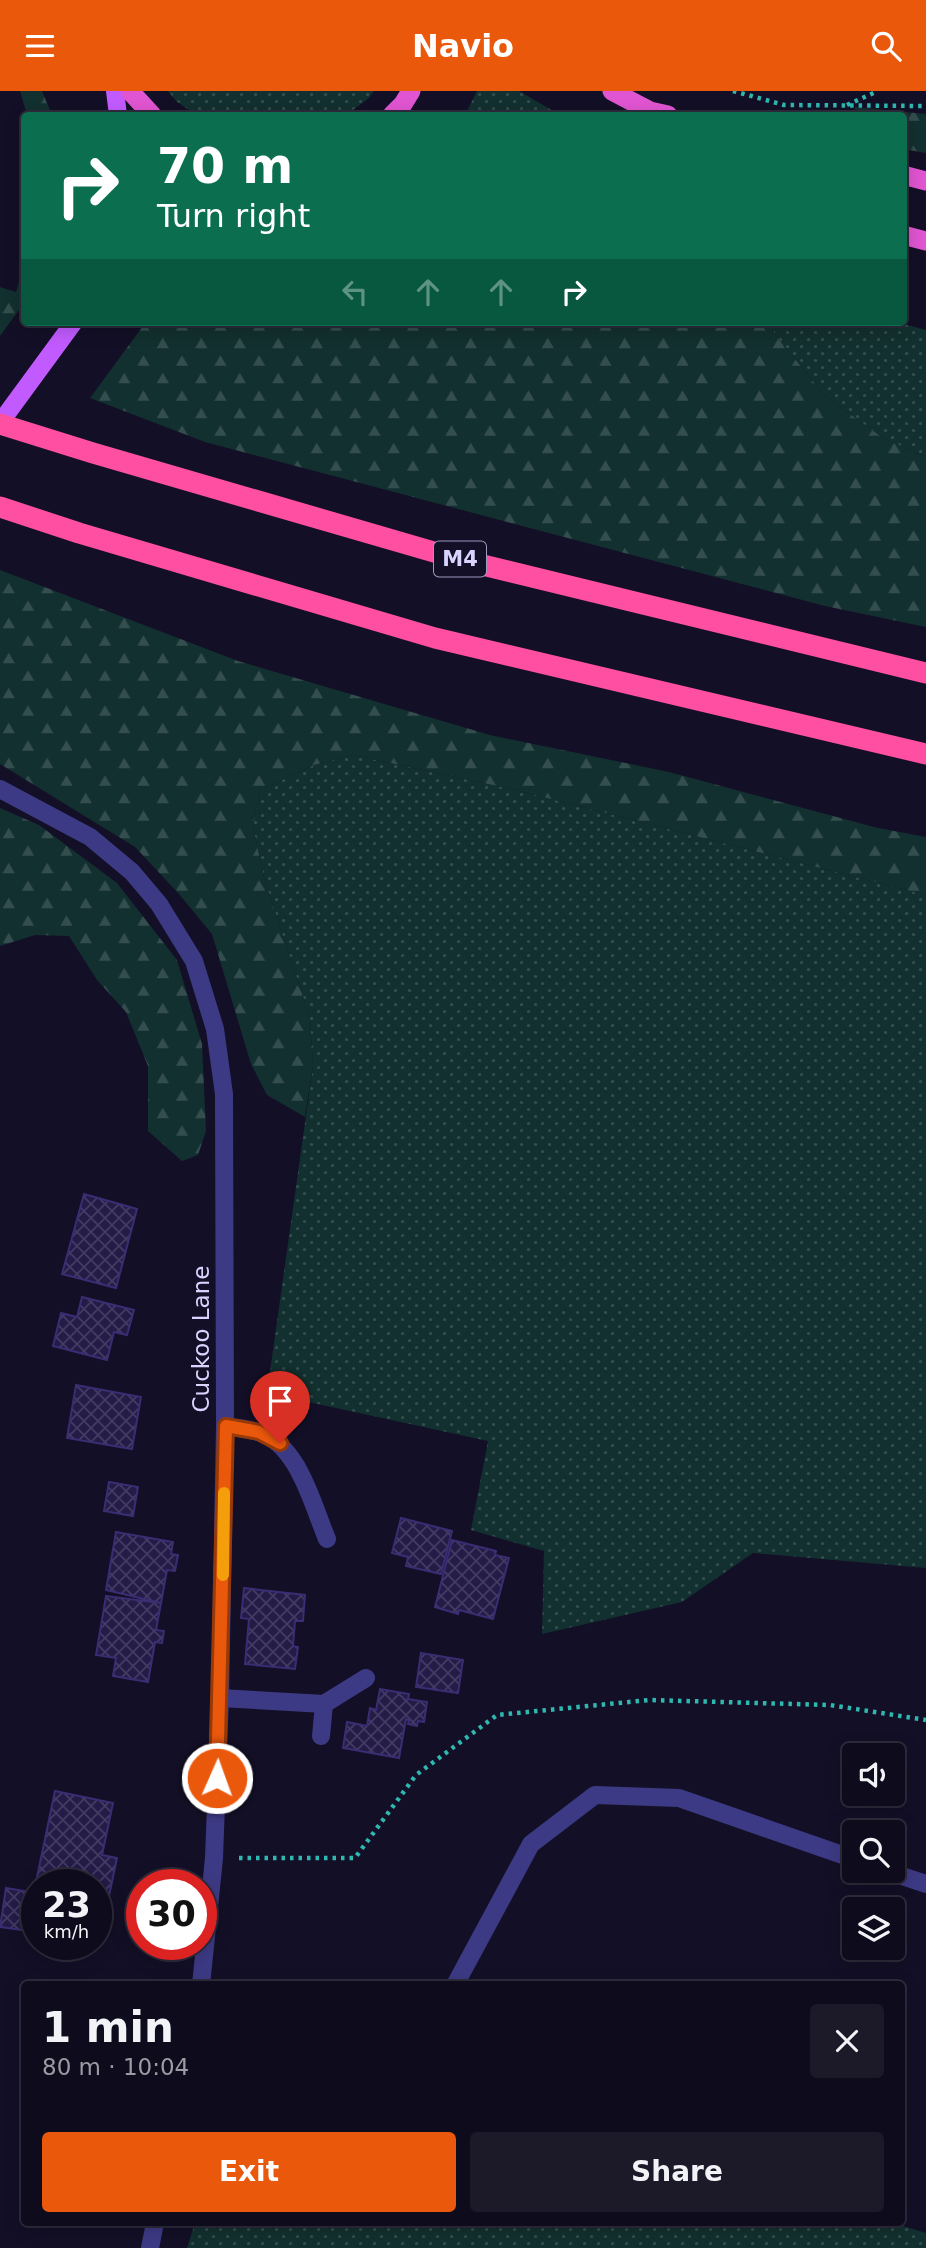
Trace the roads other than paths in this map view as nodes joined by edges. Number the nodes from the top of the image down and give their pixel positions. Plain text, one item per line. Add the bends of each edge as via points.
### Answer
1 (115, 91) edge
2 (130, 91) edge
3 (411, 91) edge
4 (612, 91) edge
5 (118, 112) edge
6 (149, 112) edge
7 (395, 112) edge
8 (654, 112) edge
9 (907, 176) edge
10 (926, 181) edge
11 (907, 236) edge
12 (926, 241) edge
13 (71, 326) edge
14 (0, 423) edge
15 (0, 507) edge
16 (926, 673) edge
17 (926, 754) edge
18 (0, 789) edge
19 (226, 1426) junction
20 (327, 1539) dead end
21 (366, 1678) dead end
22 (220, 1698) junction
23 (324, 1704) junction
24 (321, 1736) dead end
25 (842, 1855) edge
26 (905, 1877) edge
27 (926, 1884) edge
28 (201, 1981) edge
29 (457, 1981) edge
30 (154, 2226) edge
31 (150, 2248) edge

1 - 5 main road
2 - 6 highway
3 - 7 highway
4 - 8 highway
9 - 10 highway
11 - 12 highway
13 - 14 main road
14 - 16 highway, M4 via 458,559
15 - 17 highway via 435,638
18 - 19 street, Cuckoo Lane via 90,837 132,872 159,904 194,961 215,1029 224,1094
19 - 20 street via 259,1432 280,1443 293,1458
19 - 22 street, Cuckoo Lane
21 - 23 street
22 - 23 street
22 - 28 street, Cuckoo Lane via 214,1858
23 - 24 street
25 - 29 street via 680,1798 595,1795 531,1844
26 - 27 street
30 - 31 street

